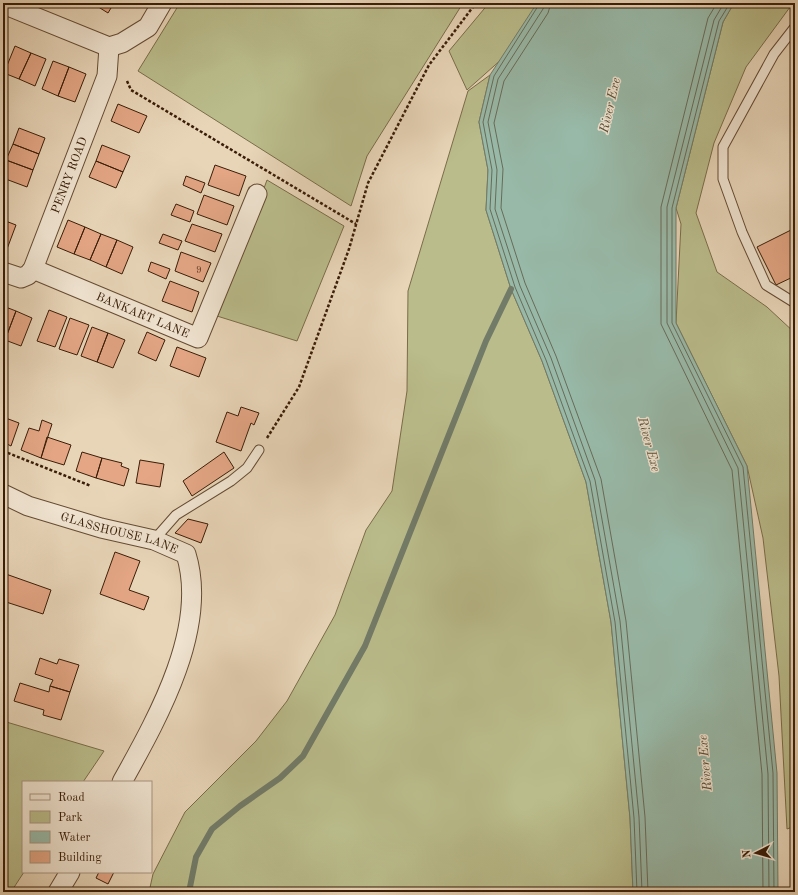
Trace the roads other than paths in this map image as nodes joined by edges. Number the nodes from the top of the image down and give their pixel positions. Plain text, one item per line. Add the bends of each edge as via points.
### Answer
1 (162, 3) edge
2 (3, 4) edge
3 (795, 27) edge
4 (109, 48) junction
5 (257, 194) dead end
6 (33, 269) junction
7 (3, 272) edge
8 (795, 303) edge
9 (259, 450) road end
10 (3, 494) edge
11 (154, 540) junction
12 (123, 781) edge
13 (69, 873) edge
14 (58, 892) edge

1 - 4 street via 148,27
2 - 4 street
3 - 8 lane via 774,54 723,147 723,179 742,232 766,285
4 - 6 street, PENRY ROAD via 107,76
5 - 6 street, BANKART LANE via 198,338
6 - 7 street via 21,278
9 - 11 lane via 247,468 231,481 176,515
10 - 11 street, GLASSHOUSE LANE via 28,506 100,528
11 - 12 street, GLASSHOUSE LANE via 186,554 191,567 187,637 164,705
13 - 14 street

